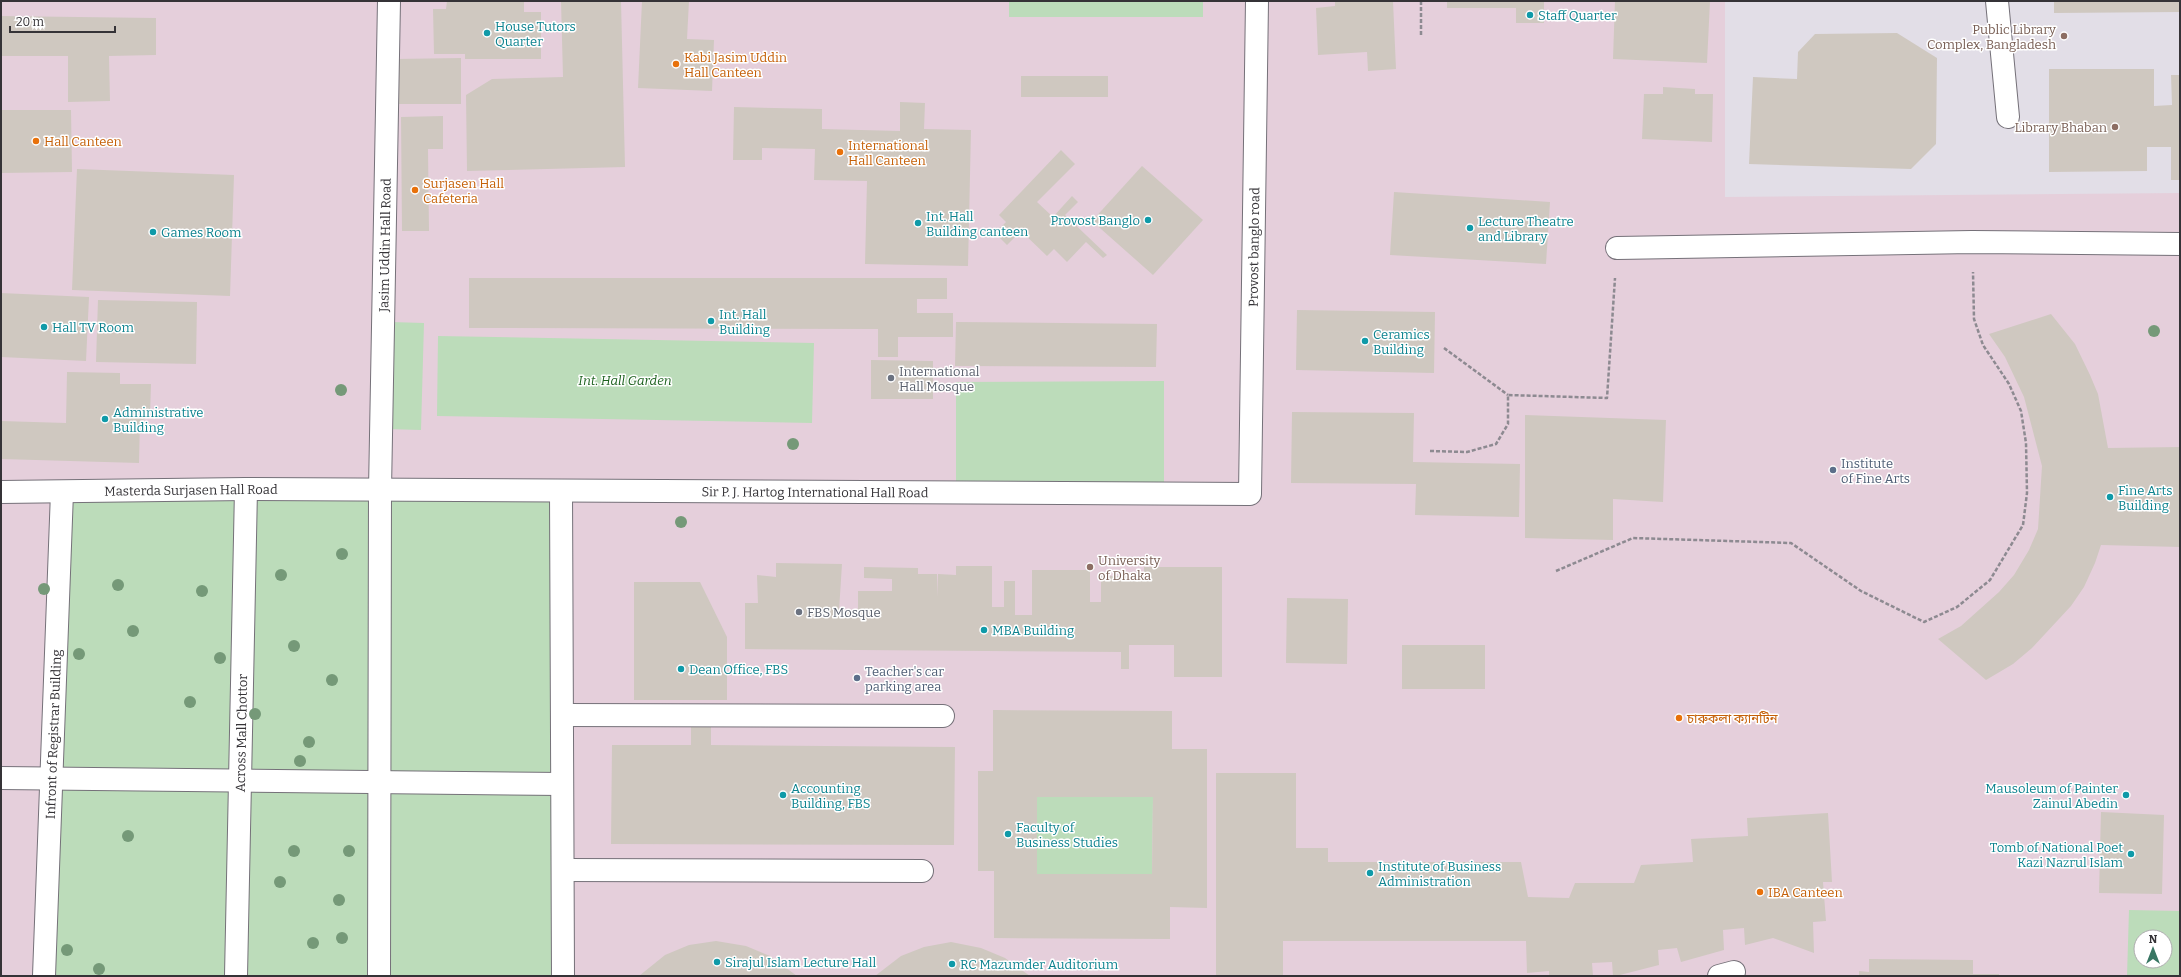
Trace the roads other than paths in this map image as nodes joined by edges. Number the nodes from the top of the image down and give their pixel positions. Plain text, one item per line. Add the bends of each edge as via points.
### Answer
1 (389, 1) edge
2 (1257, 1) edge
3 (1997, 1) edge
4 (2008, 117) dead end
5 (2180, 244) edge
6 (1617, 248) road end
7 (246, 489) junction
8 (380, 490) junction
9 (561, 491) junction
10 (1, 492) edge
11 (62, 492) junction
12 (1250, 494) joint
13 (562, 715) junction
14 (943, 716) dead end
15 (51, 777) junction
16 (1, 778) edge
17 (240, 780) junction
18 (379, 782) junction
19 (562, 784) junction
20 (563, 870) junction
21 (922, 871) dead end
22 (44, 976) edge
23 (236, 976) edge
24 (379, 976) edge
25 (563, 976) edge

1 - 8 lane, Jasim Uddin Hall Road
2 - 12 lane, Provost banglo road
3 - 4 lane
5 - 6 lane via 1972,242
7 - 8 lane, Masterda Surjasen Hall Road
7 - 11 lane, Masterda Surjasen Hall Road
7 - 17 lane, Across Mall Chottor
8 - 9 lane, Sir P. J. Hartog International Hall Road
8 - 18 lane
9 - 12 lane, Sir P. J. Hartog International Hall Road
9 - 13 lane
10 - 11 lane, Masterda Surjasen Hall Road
11 - 15 lane, Infront of Registrar Building
13 - 14 lane
13 - 19 lane
15 - 16 lane
15 - 17 lane
15 - 22 lane, Infront of Registrar Building
17 - 18 lane
17 - 23 lane, Across Mall Chottor
18 - 19 lane
18 - 24 lane
19 - 20 lane
20 - 21 lane
20 - 25 lane

